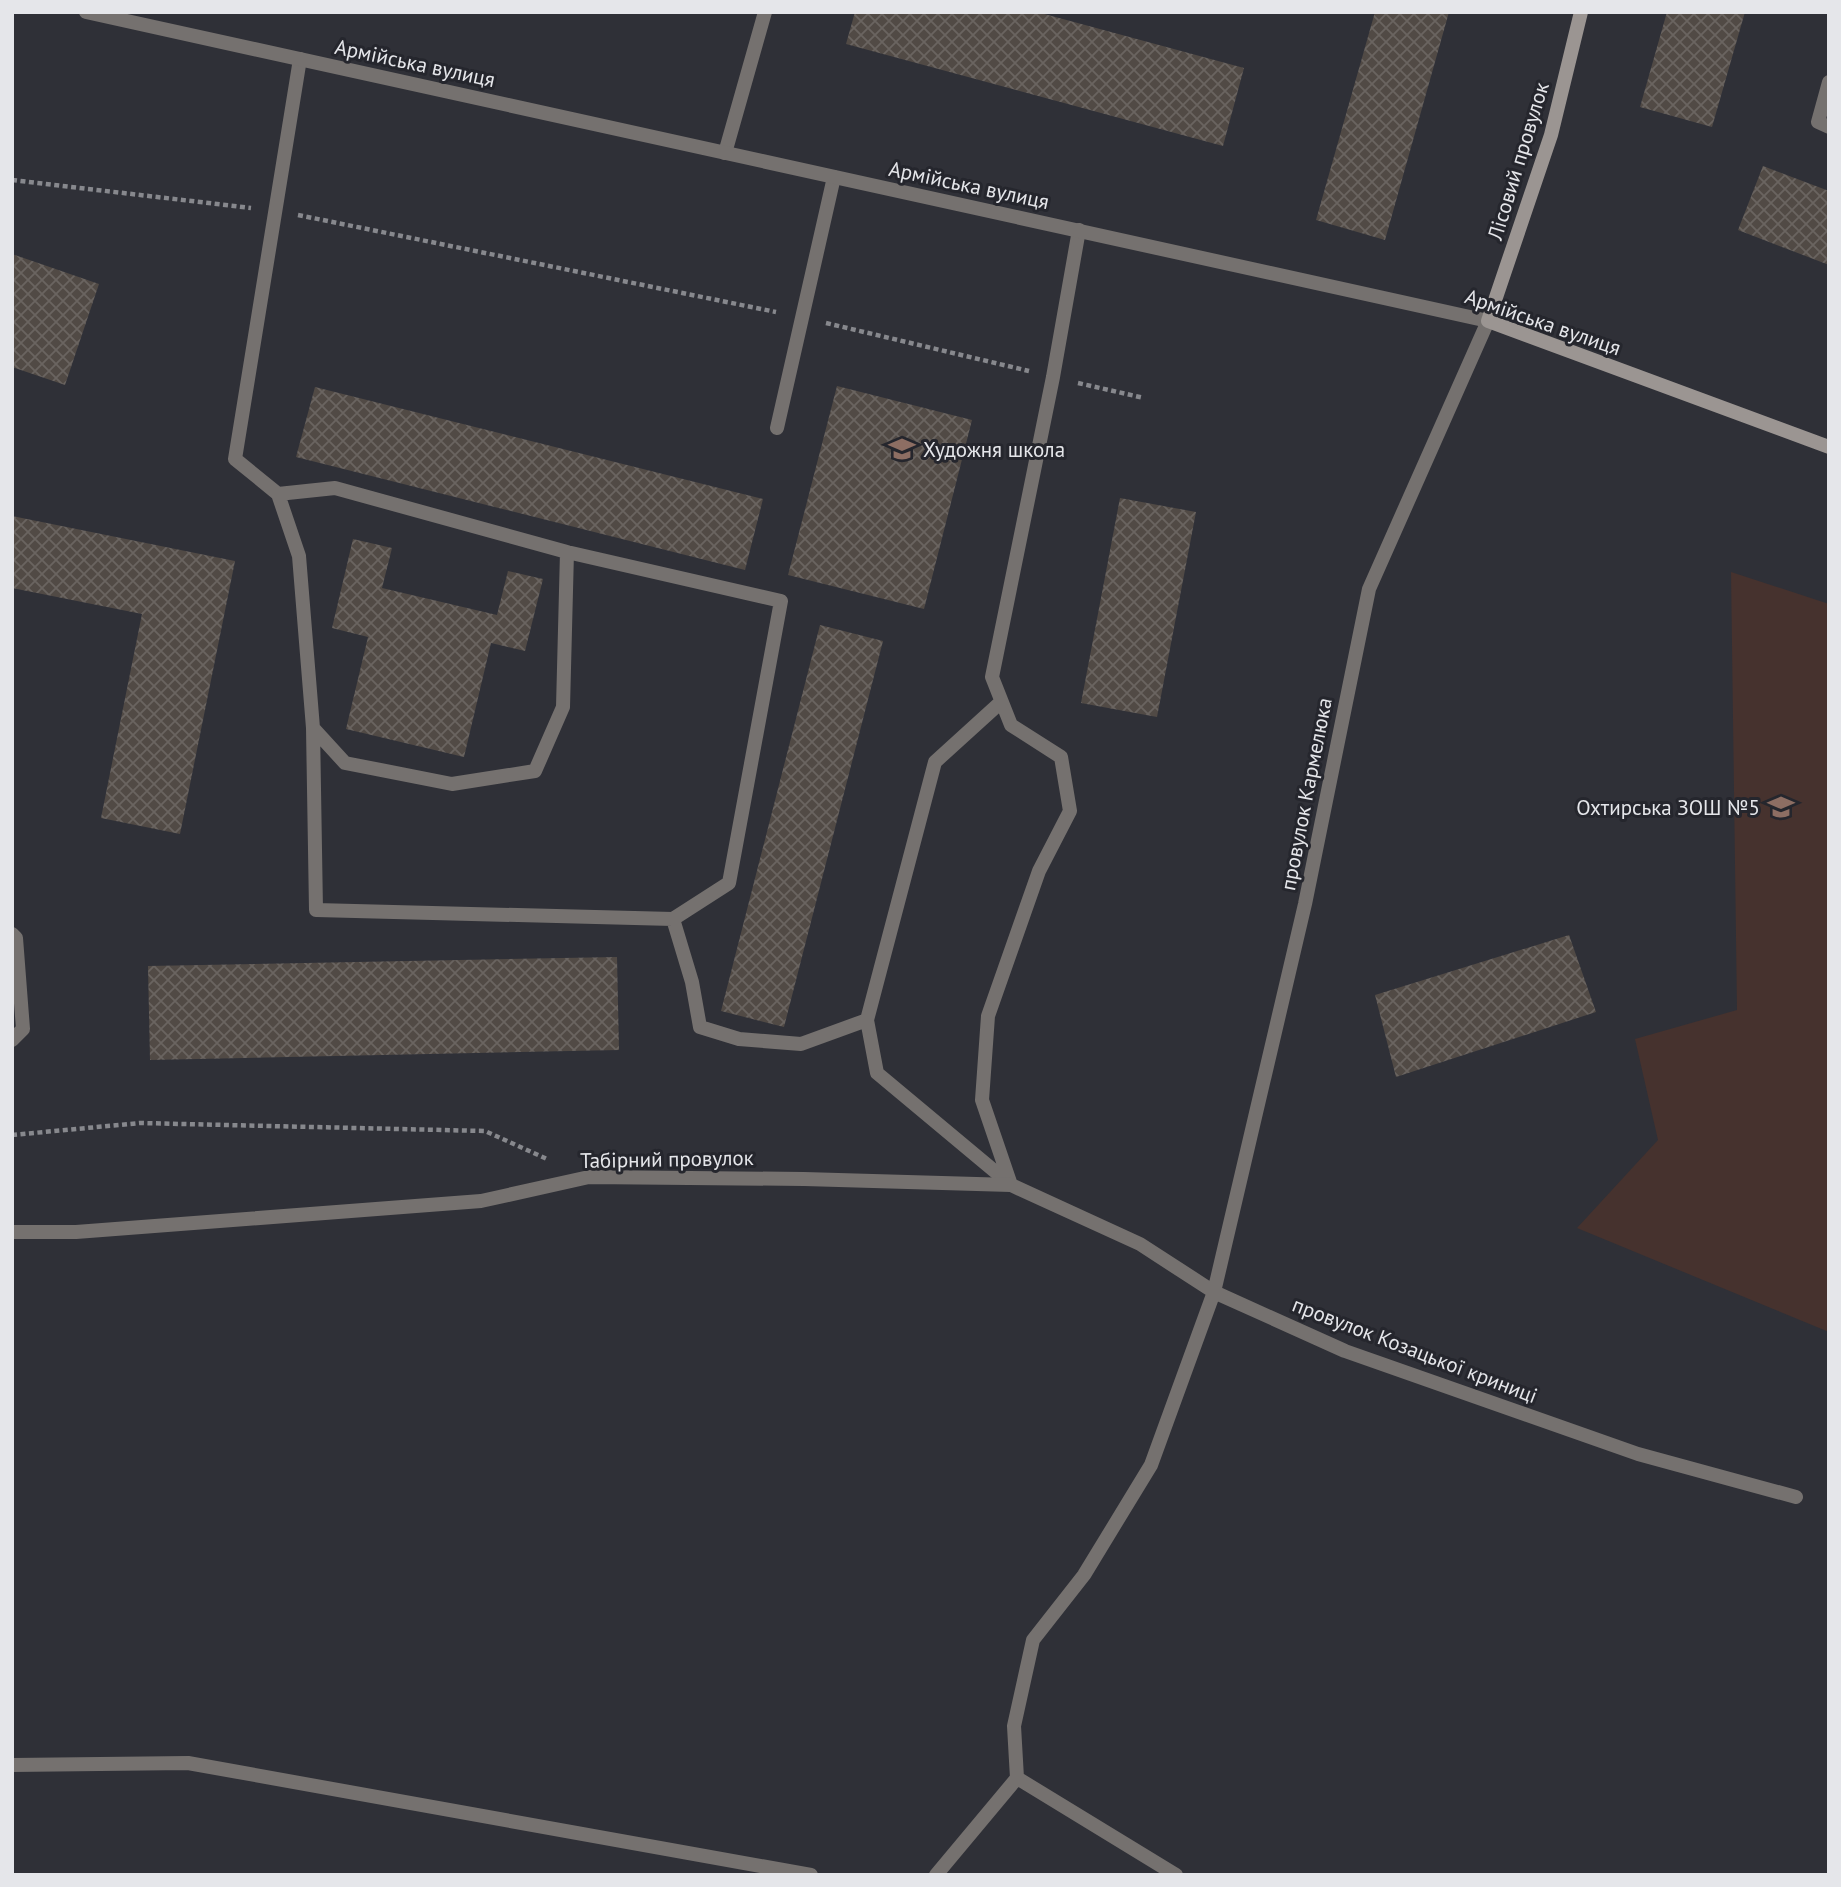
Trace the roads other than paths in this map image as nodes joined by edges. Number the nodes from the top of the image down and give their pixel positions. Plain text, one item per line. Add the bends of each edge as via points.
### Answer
1 (86, 12) edge
2 (765, 12) edge
3 (1581, 12) edge
4 (300, 59) junction
5 (1829, 82) edge
6 (1829, 127) edge
7 (725, 153) junction
8 (834, 177) junction
9 (1079, 230) junction
10 (1488, 321) junction
11 (777, 428) dead end
12 (1829, 447) edge
13 (278, 494) junction
14 (567, 552) junction
15 (1002, 702) junction
16 (313, 728) junction
17 (673, 919) junction
18 (12, 934) edge
19 (867, 1020) junction
20 (12, 1040) edge
21 (1012, 1185) junction
22 (12, 1232) edge
23 (1214, 1292) junction
24 (1796, 1497) dead end
25 (12, 1765) edge
26 (1017, 1778) junction
27 (811, 1875) edge
28 (936, 1875) edge
29 (1176, 1875) edge

1 - 4 street, Армійська вулиця
2 - 7 street
3 - 10 street, Лісовий провулок via 1551,135
4 - 7 street, Армійська вулиця
4 - 13 street via 235,459
5 - 6 street via 1818,122
7 - 8 street, Армійська вулиця
8 - 9 street, Армійська вулиця
8 - 11 street
9 - 10 street, Армійська вулиця
9 - 15 street via 992,677
10 - 12 street, Армійська вулиця
10 - 23 street, провулок Кармелюка via 1370,589 1306,904
13 - 14 street via 335,488
13 - 16 street via 299,556
14 - 16 street via 562,707 535,772 452,784 345,763
14 - 17 street via 781,601 729,883
15 - 19 street via 935,762
15 - 21 street via 1011,725 1061,757 1070,811 1039,871 988,1016 982,1100
16 - 17 street via 316,910
17 - 19 street via 700,1027 739,1039 800,1044
18 - 20 street via 16,938 23,1029
19 - 21 street via 877,1073
21 - 22 street, Табірний провулок via 589,1177 481,1200 76,1232
21 - 23 street, Табірний провулок via 1140,1244
23 - 24 street, провулок Козацької криниці via 1345,1351 1625,1449
23 - 26 street via 1151,1465 1084,1575 1032,1640 1014,1726
25 - 27 street via 188,1763
26 - 28 street
26 - 29 street

